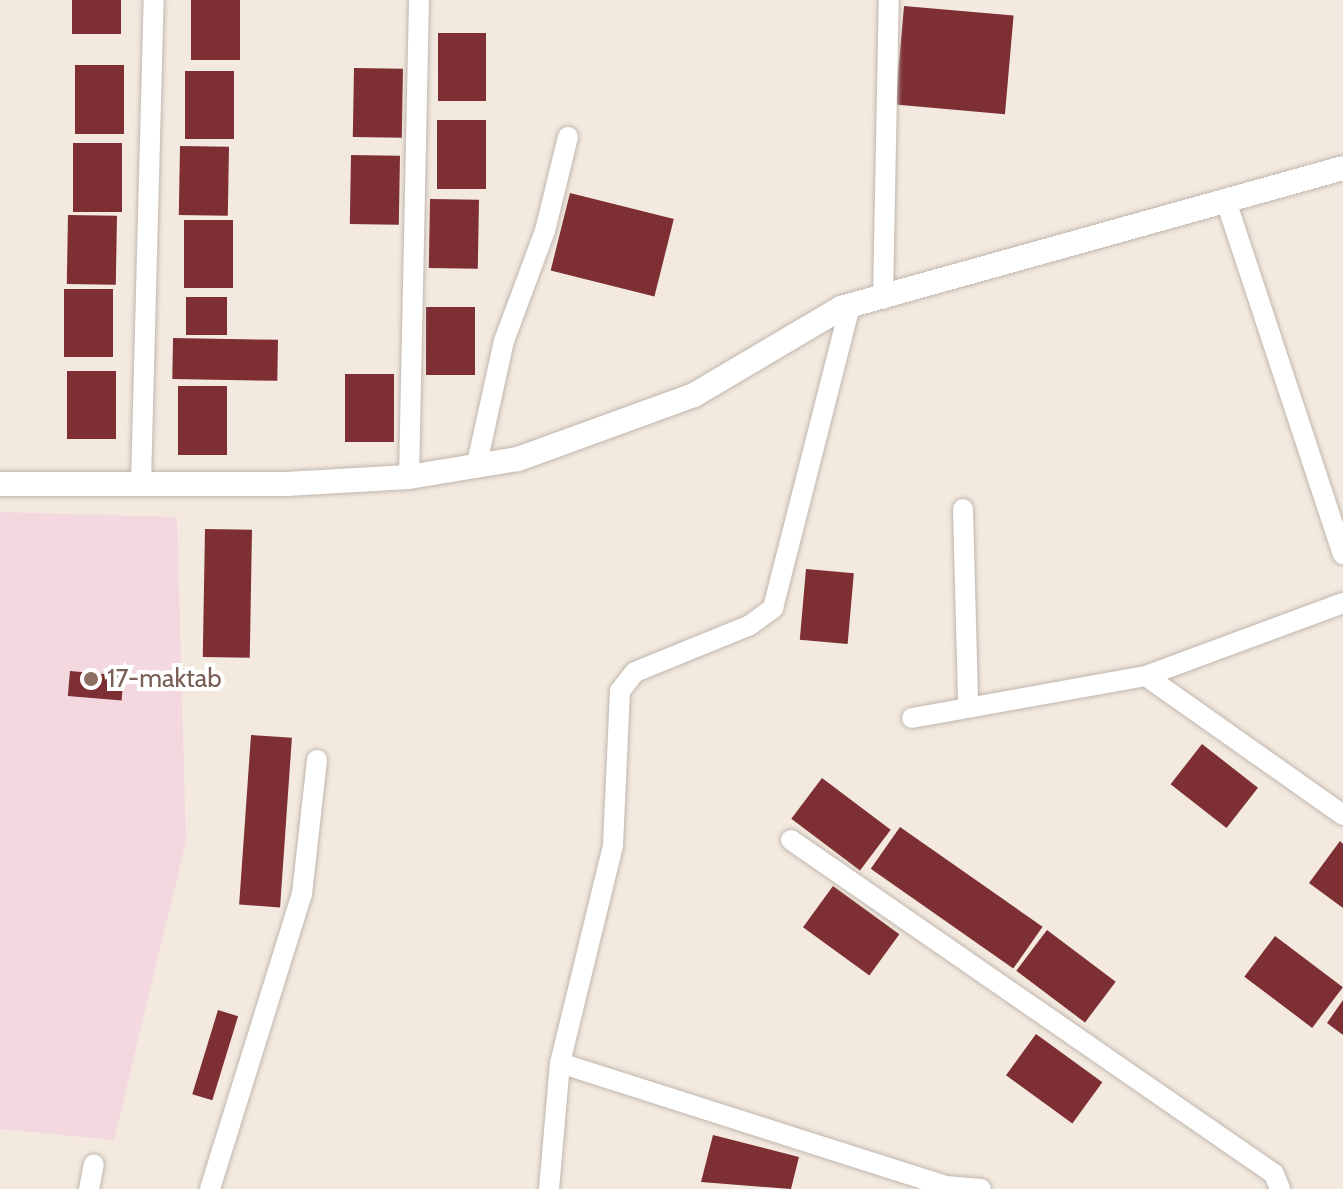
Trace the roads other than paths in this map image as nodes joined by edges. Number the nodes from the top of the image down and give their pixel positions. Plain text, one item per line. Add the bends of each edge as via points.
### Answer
1 (154, 0) edge
2 (419, 0) edge
3 (889, 0) edge
4 (568, 137) dead end
5 (1343, 168) edge
6 (1227, 204) junction
7 (883, 299) junction
8 (850, 306) junction
9 (476, 468) junction
10 (409, 477) junction
11 (141, 483) junction
12 (0, 484) edge
13 (963, 509) dead end
14 (1343, 554) edge
15 (1343, 603) edge
16 (1146, 676) junction
17 (968, 706) junction
18 (912, 718) dead end
19 (317, 760) dead end
20 (1343, 815) edge
21 (791, 840) dead end
22 (560, 1063) junction
23 (94, 1164) dead end
24 (946, 1187) edge
25 (89, 1189) edge
26 (210, 1189) edge
27 (549, 1189) edge
28 (981, 1189) edge
29 (1280, 1189) edge

1 - 11 street
2 - 10 street
3 - 7 street
4 - 9 street via 545,231 504,341
5 - 6 street
6 - 7 street
6 - 14 street
7 - 8 street
8 - 9 street via 694,395 558,449
8 - 22 street via 773,608 750,625 635,672 620,691 613,845
9 - 10 street
10 - 11 street
11 - 12 street
13 - 17 street
15 - 16 street
16 - 17 street
16 - 20 street
17 - 18 street
19 - 26 street via 302,894
21 - 29 street via 1274,1174
22 - 24 street
22 - 27 street
23 - 25 street
24 - 28 street

